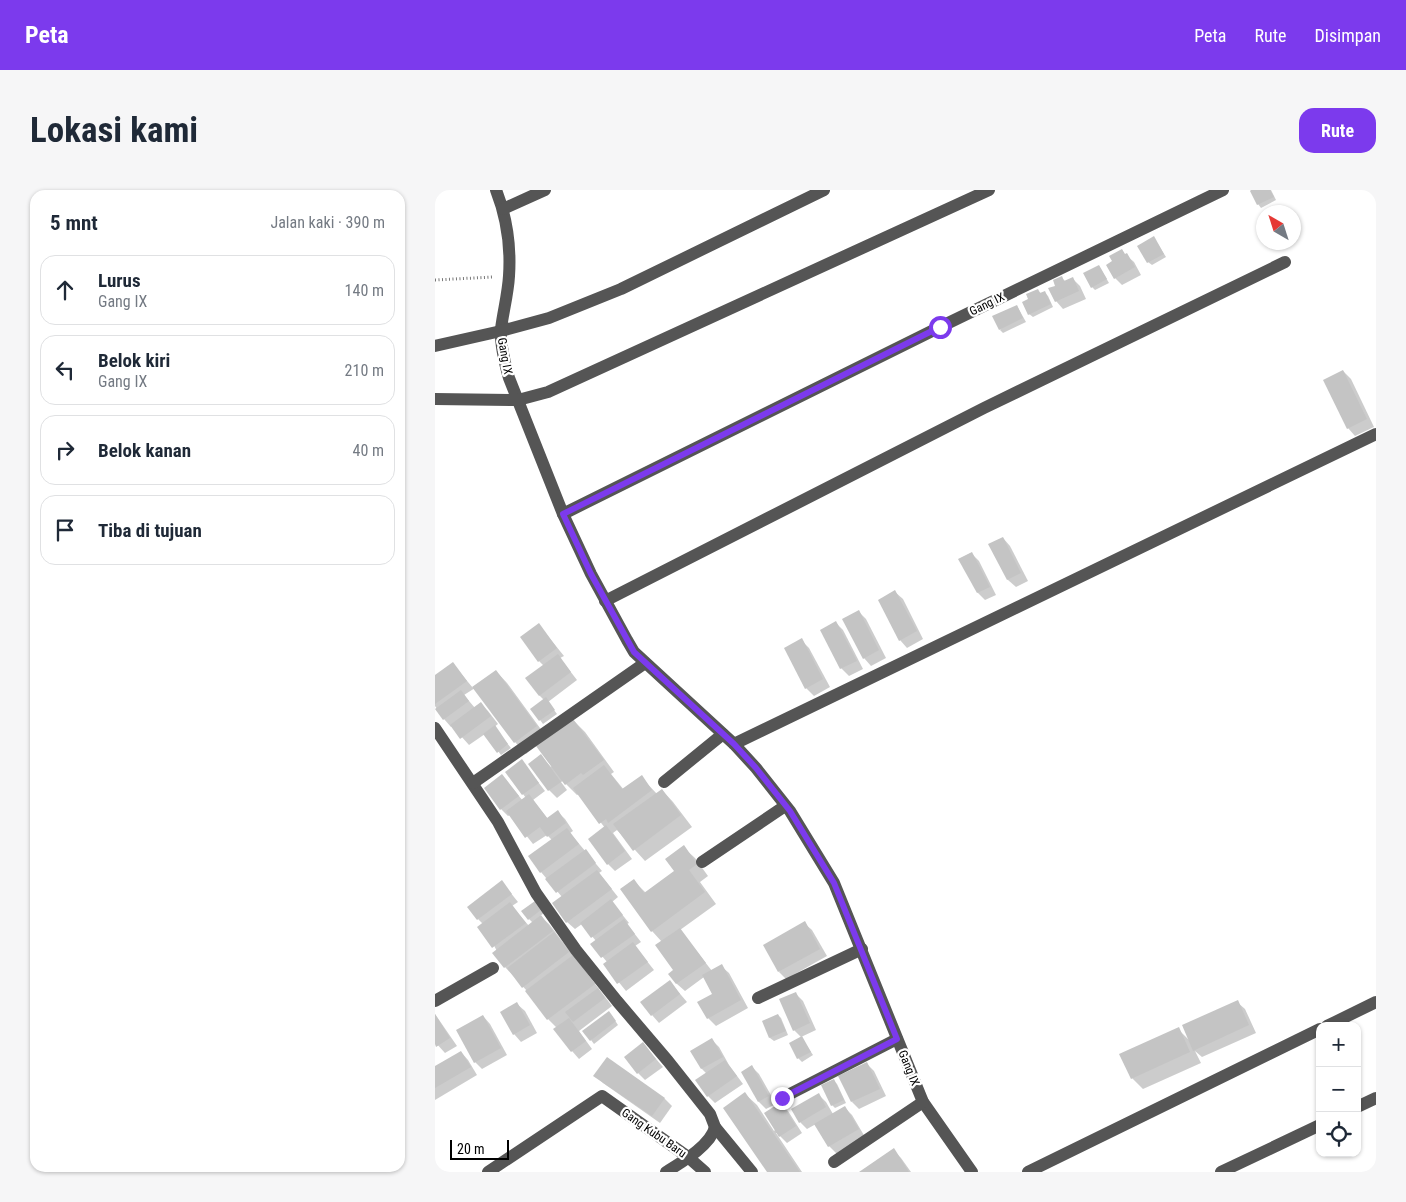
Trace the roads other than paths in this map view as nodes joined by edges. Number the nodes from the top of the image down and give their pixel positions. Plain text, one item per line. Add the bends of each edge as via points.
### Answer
1 (496, 190) edge
2 (545, 190) edge
3 (824, 190) edge
4 (989, 190) edge
5 (1223, 190) edge
6 (503, 209) junction
7 (1285, 262) dead end
8 (501, 331) junction
9 (435, 346) edge
10 (435, 399) edge
11 (518, 400) junction
12 (1376, 434) edge
13 (563, 514) junction
14 (605, 601) junction
15 (645, 663) junction
16 (435, 728) edge
17 (723, 734) junction
18 (734, 744) junction
19 (664, 782) dead end
20 (473, 783) junction
21 (785, 806) junction
22 (702, 862) dead end
23 (862, 948) junction
24 (493, 968) dead end
25 (758, 998) dead end
26 (435, 1001) edge
27 (1376, 1002) edge
28 (1335, 1022) edge
29 (1316, 1031) edge
30 (897, 1039) junction
31 (782, 1098) dead end
32 (1376, 1098) edge
33 (923, 1102) junction
34 (1361, 1105) edge
35 (715, 1127) junction
36 (1316, 1127) edge
37 (688, 1157) junction
38 (834, 1162) dead end
39 (488, 1172) edge
40 (666, 1172) edge
41 (705, 1172) edge
42 (752, 1172) edge
43 (972, 1172) edge
44 (1028, 1172) edge
45 (1221, 1172) edge

1 - 6 street, Gang IX
2 - 6 street
3 - 8 street via 621,289 549,318
4 - 11 street via 548,392
5 - 13 street, Gang IX
6 - 8 street, Gang IX via 509,276
7 - 14 street via 984,408
8 - 9 street
8 - 11 street, Gang IX via 509,378
10 - 11 street
11 - 13 street, Gang IX
12 - 18 street
13 - 14 street, Gang IX
14 - 15 street, Gang IX via 634,652
15 - 17 street, Gang IX
15 - 20 street
16 - 20 street
17 - 18 street, Gang IX
17 - 19 street
18 - 21 street, Gang IX
20 - 35 street via 536,893 576,950 674,1068 710,1114
21 - 22 street
21 - 23 street, Gang IX via 834,883
23 - 25 street
23 - 30 street, Gang IX
24 - 26 street
27 - 28 street
29 - 44 street
30 - 31 street
30 - 33 street, Gang IX
32 - 34 street
33 - 38 street
33 - 43 street, Gang IX
35 - 37 street via 713,1134
35 - 42 street
36 - 45 street
37 - 39 street, Gang Kubu Baru via 602,1096
37 - 40 street
37 - 41 street, Gang Kubu Baru

